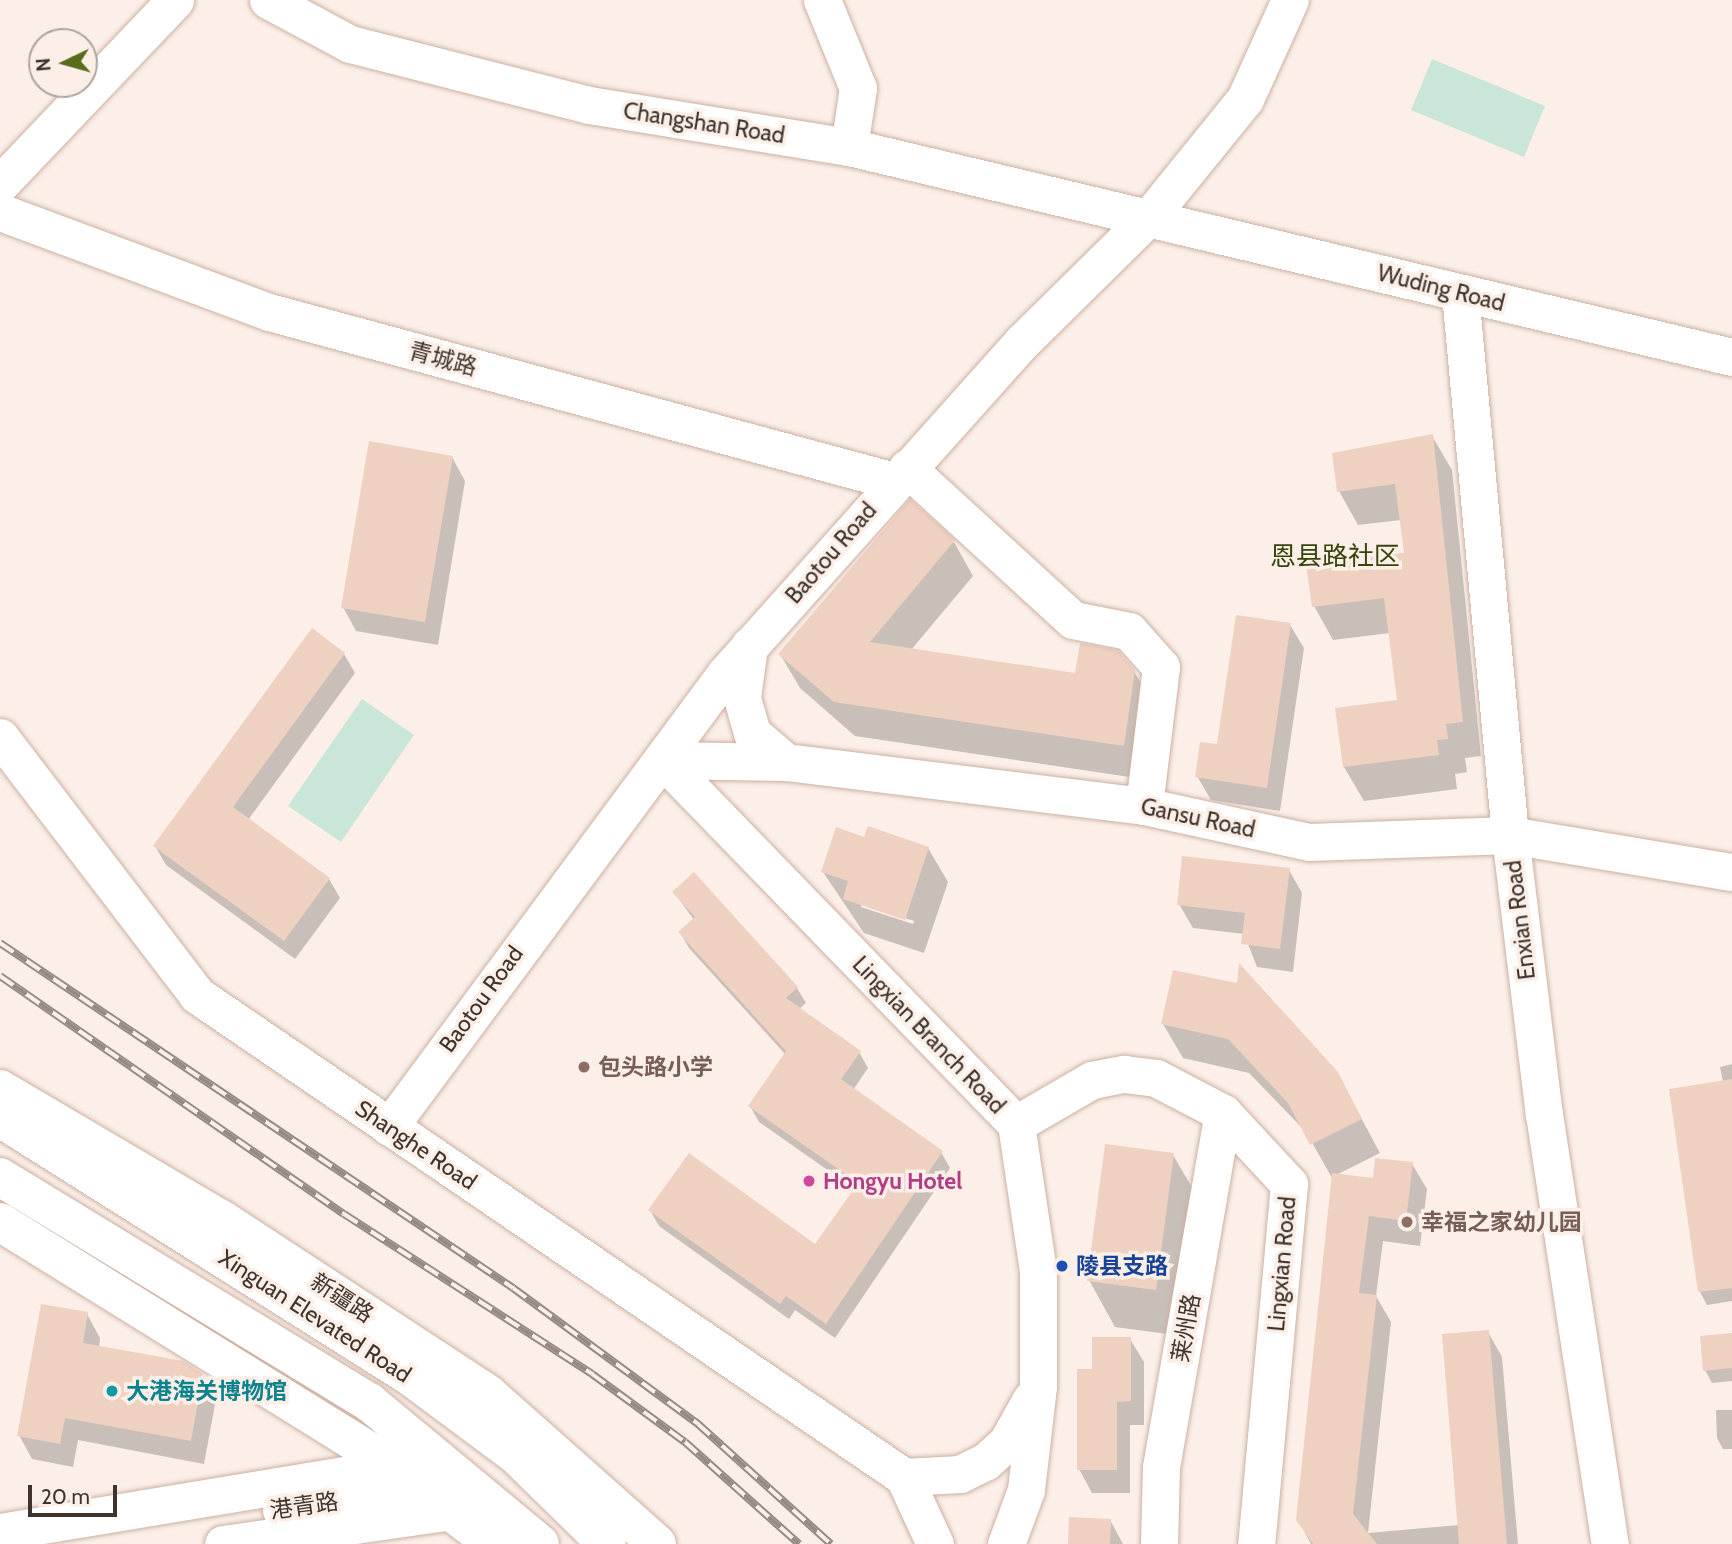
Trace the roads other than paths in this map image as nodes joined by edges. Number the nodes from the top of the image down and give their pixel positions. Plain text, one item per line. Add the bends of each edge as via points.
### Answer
1 (175, 0) edge
2 (268, 0) edge
3 (822, 0) edge
4 (1290, 0) edge
5 (849, 147) junction
6 (0, 184) edge
7 (0, 212) edge
8 (1151, 215) junction
9 (1460, 293) junction
10 (1732, 357) edge
11 (900, 474) junction
12 (749, 646) junction
13 (0, 737) edge
14 (663, 760) junction
15 (786, 762) junction
16 (1144, 806) junction
17 (1510, 835) junction
18 (1732, 872) edge
19 (0, 1090) edge
20 (1223, 1113) junction
21 (0, 1118) edge
22 (1016, 1124) junction
23 (389, 1127) junction
24 (0, 1177) edge
25 (0, 1222) edge
26 (1038, 1386) junction
27 (397, 1471) junction
28 (904, 1477) junction
29 (451, 1511) junction
30 (0, 1532) edge
31 (30, 1544) edge
32 (223, 1544) edge
33 (494, 1544) edge
34 (540, 1544) edge
35 (607, 1544) edge
36 (657, 1544) edge
37 (935, 1544) edge
38 (1006, 1544) edge
39 (1159, 1544) edge
40 (1256, 1544) edge
41 (1610, 1544) edge

1 - 6 street
2 - 5 street, Changshan Road via 350,44 576,101
3 - 5 street via 858,88
4 - 8 street, Baotou Road via 1245,99
5 - 8 street, Changshan Road
7 - 11 street, 青城路 via 268,312
8 - 9 street, Wuding Road
8 - 11 street, Baotou Road
9 - 10 street, Wuding Road
9 - 17 street, Enxian Road
11 - 12 street, Baotou Road
11 - 16 street via 1073,620 1129,631 1161,667
12 - 14 street, Baotou Road
12 - 15 street via 742,698 752,733
13 - 23 street, Shanghe Road via 197,995
14 - 15 street, Gansu Road
14 - 22 street, Lingxian Branch Road
14 - 23 street, Baotou Road
15 - 16 street, Gansu Road
16 - 17 street, Gansu Road via 1309,842
17 - 18 street, Gansu Road
17 - 41 street, Enxian Road via 1544,1114
19 - 36 main road, 新疆路 via 221,1219 488,1394
20 - 22 street, Lingxian Road via 1178,1085 1124,1074 1060,1095
20 - 39 street, 莱州路 via 1161,1467
20 - 40 street, Lingxian Road via 1289,1184
21 - 35 main road, Xinguan Elevated Road via 407,1374 516,1455
22 - 26 street, Lingxian Branch Road via 1038,1271
23 - 28 street, Shanghe Road
24 - 34 main road, Xinguan Elevated Road via 369,1402
25 - 27 main road
26 - 28 street via 1007,1442 985,1462 960,1474
26 - 38 street, Lingxian Branch Road via 1026,1490
27 - 29 main road
27 - 30 street
27 - 31 street, 港青路 via 386,1495
28 - 37 street
29 - 32 street
29 - 33 main road

